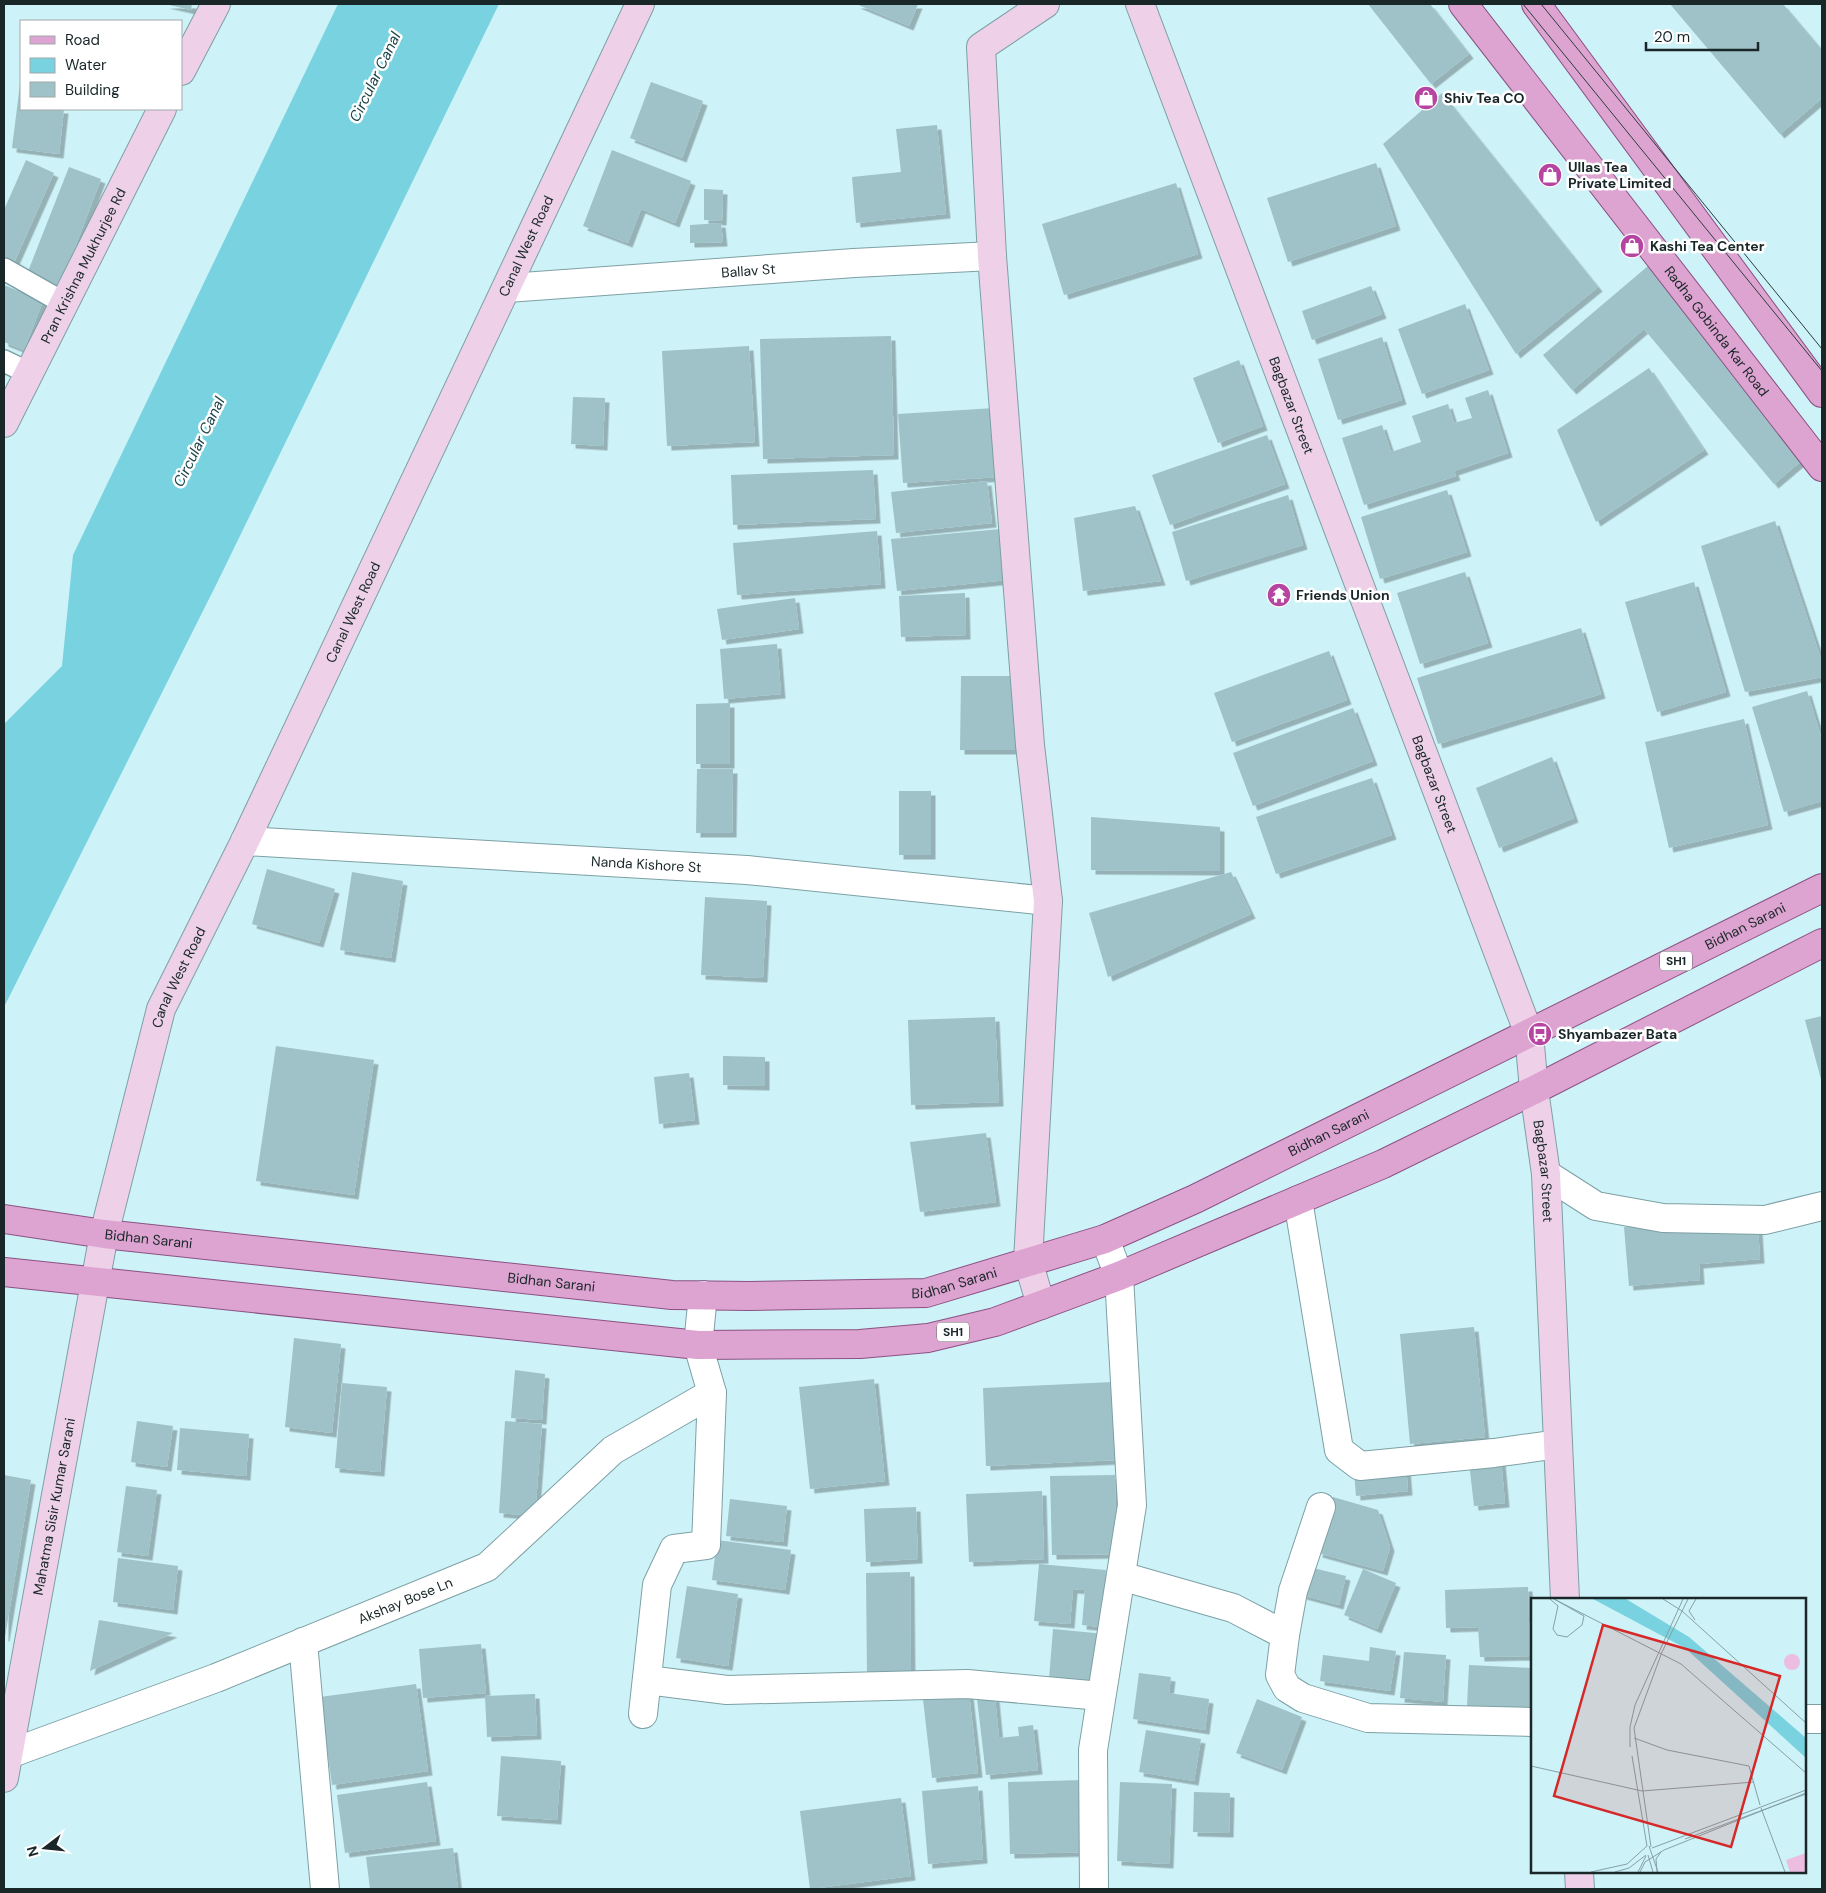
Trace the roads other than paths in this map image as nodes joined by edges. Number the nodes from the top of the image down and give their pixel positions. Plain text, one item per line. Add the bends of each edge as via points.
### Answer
1 (216, 4) edge
2 (640, 4) edge
3 (1045, 4) edge
4 (1140, 4) edge
5 (1463, 4) edge
6 (1536, 4) edge
7 (182, 69) edge
8 (161, 110) edge
9 (992, 256) junction
10 (4, 269) edge
11 (507, 288) junction
12 (64, 303) junction
13 (4, 361) edge
14 (29, 373) junction
15 (1822, 393) edge
16 (4, 423) edge
17 (1822, 468) edge
18 (245, 842) junction
19 (1822, 888) edge
20 (1048, 902) junction
21 (1822, 943) edge
22 (1529, 1034) junction
23 (1534, 1090) junction
24 (1546, 1174) junction
25 (1298, 1200) junction
26 (1822, 1206) edge
27 (4, 1219) edge
28 (104, 1234) junction
29 (1105, 1238) junction
30 (1028, 1261) junction
31 (4, 1272) edge
32 (1119, 1276) junction
33 (96, 1282) junction
34 (703, 1295) junction
35 (1040, 1305) junction
36 (698, 1345) junction
37 (712, 1393) junction
38 (1558, 1444) junction
39 (1321, 1507) dead end
40 (1121, 1576) junction
41 (1565, 1598) edge
42 (1285, 1635) junction
43 (303, 1642) junction
44 (647, 1680) junction
45 (1101, 1696) junction
46 (643, 1714) dead end
47 (1806, 1719) edge
48 (1822, 1719) edge
49 (1531, 1722) edge
50 (6, 1766) edge
51 (1579, 1873) edge
52 (325, 1889) edge
53 (1094, 1889) edge
54 (1580, 1889) edge

1 - 7 street
2 - 11 street, Canal West Road
3 - 9 street via 981,47
4 - 22 street, Bagbazar Street
5 - 17 main road, Radha Gobinda Kar Road
6 - 15 main road
8 - 12 street, Pran Krishna Mukhurjee Rd
9 - 11 street, Ballav St via 854,262
9 - 20 street via 1030,745
10 - 12 lane
11 - 18 street, Canal West Road
12 - 14 street, Pran Krishna Mukhurjee Rd
13 - 14 lane
14 - 16 street, Pran Krishna Mukhurjee Rd
18 - 20 street, Nanda Kishore St via 748,870
18 - 28 street, Canal West Road via 161,1009
19 - 22 main road, Bidhan Sarani / SH1
20 - 30 street
21 - 23 main road, SH1
22 - 23 street, Bagbazar Street
22 - 29 main road, Bidhan Sarani / SH1 via 1195,1199
23 - 24 street, Bagbazar Street
23 - 25 main road, SH1 via 1383,1164
24 - 26 street via 1596,1206 1663,1218 1765,1220
24 - 38 street, Bagbazar Street
25 - 32 main road, SH1
25 - 38 street via 1339,1450 1360,1466
27 - 28 main road, Bidhan Sarani / SH1
28 - 33 street, Mahatma Sisir Kumar Sarani
28 - 34 main road, Bidhan Sarani / SH1 via 662,1294
29 - 30 main road, Bidhan Sarani / SH1
29 - 32 street
30 - 34 main road, Bidhan Sarani / SH1 via 926,1293
30 - 35 street
31 - 33 main road, SH1
32 - 35 main road, SH1
32 - 40 street via 1132,1506
33 - 36 main road, SH1
33 - 50 street, Mahatma Sisir Kumar Sarani
34 - 36 street
35 - 36 main road, SH1 via 995,1322 928,1338 860,1344
36 - 37 street
37 - 43 street, Akshay Bose Ln via 613,1450 487,1567
37 - 44 street via 706,1545 674,1549 657,1585
38 - 41 street, Bagbazar Street
39 - 42 street via 1293,1591
40 - 42 street via 1233,1608
40 - 45 street
42 - 49 street via 1280,1675 1288,1688 1303,1698 1368,1718
43 - 50 street, Akshay Bose Ln
43 - 52 street
44 - 45 street via 727,1690 967,1684
44 - 46 street
45 - 53 street via 1092,1750
47 - 48 street
51 - 54 street

